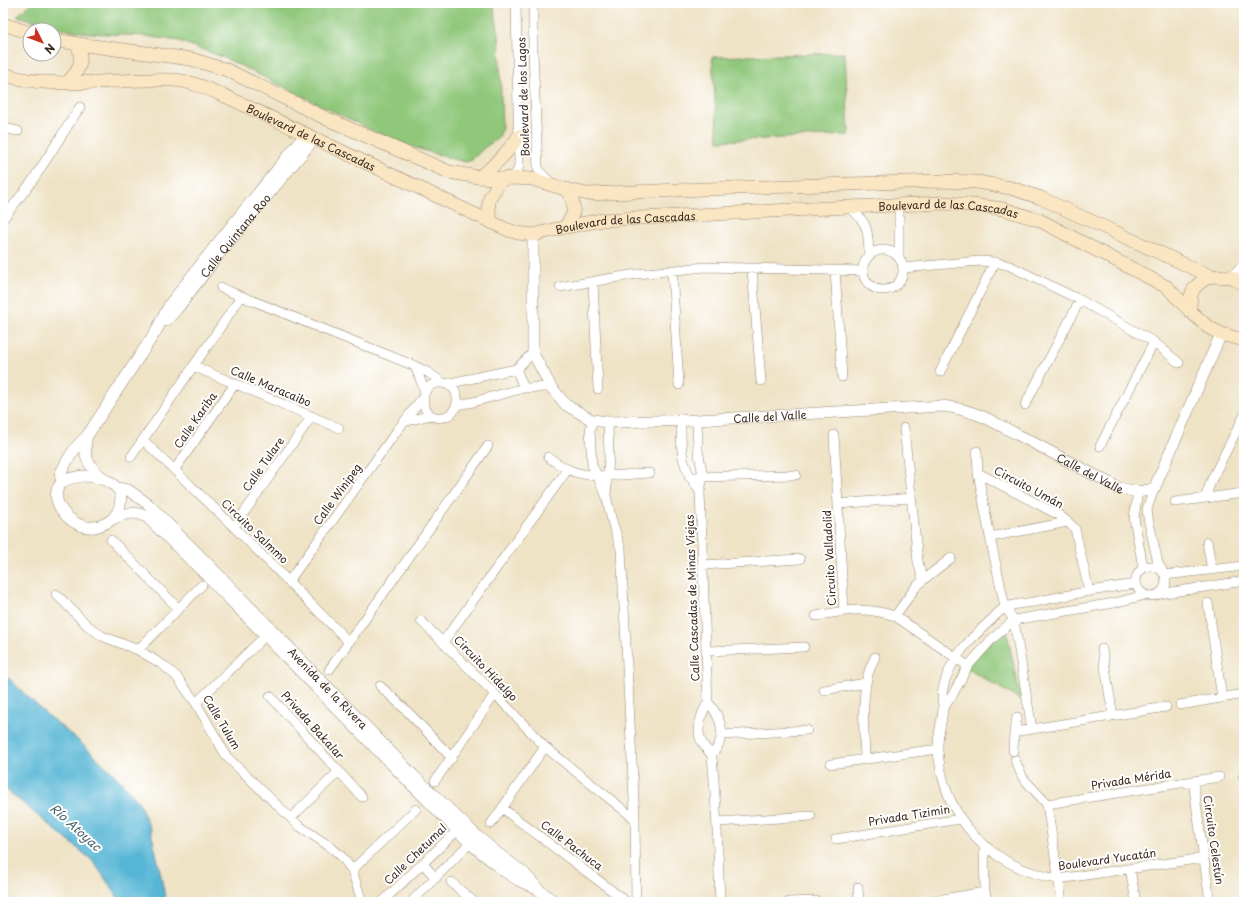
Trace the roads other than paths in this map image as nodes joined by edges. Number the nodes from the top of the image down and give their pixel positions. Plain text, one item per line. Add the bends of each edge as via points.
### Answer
1 (516, 3) edge
2 (533, 3) edge
3 (3, 24) edge
4 (22, 30) edge
5 (62, 41) edge
6 (78, 44) junction
7 (3, 74) edge
8 (68, 82) junction
9 (80, 107) dead end
10 (3, 128) edge
11 (18, 131) dead end
12 (519, 136) junction
13 (310, 137) junction
14 (479, 177) junction
15 (508, 178) junction
16 (553, 185) junction
17 (568, 190) junction
18 (899, 205) junction
19 (849, 207) junction
20 (3, 218) edge
21 (491, 221) junction
22 (564, 227) junction
23 (533, 235) junction
24 (869, 256) junction
25 (899, 258) junction
26 (995, 262) junction
27 (1244, 266) edge
28 (903, 268) junction
29 (752, 269) junction
30 (672, 270) junction
31 (835, 270) junction
32 (863, 271) junction
33 (1210, 276) junction
34 (1231, 277) junction
35 (593, 282) junction
36 (1244, 284) edge
37 (560, 287) dead end
38 (220, 288) dead end
39 (241, 297) junction
40 (1080, 300) junction
41 (1190, 311) junction
42 (1221, 334) junction
43 (1244, 340) edge
44 (1154, 342) junction
45 (533, 353) junction
46 (1179, 363) dead end
47 (193, 366) junction
48 (415, 366) junction
49 (516, 369) junction
50 (940, 372) dead end
51 (842, 377) dead end
52 (761, 381) dead end
53 (444, 383) junction
54 (235, 384) junction
55 (678, 385) dead end
56 (552, 387) junction
57 (524, 388) junction
58 (598, 389) dead end
59 (424, 395) junction
60 (457, 405) junction
61 (1025, 405) dead end
62 (431, 415) junction
63 (312, 416) junction
64 (1244, 416) edge
65 (592, 420) junction
66 (681, 420) junction
67 (697, 420) junction
68 (404, 422) junction
69 (608, 422) junction
70 (339, 428) dead end
71 (904, 428) dead end
72 (834, 435) dead end
73 (87, 436) junction
74 (143, 440) junction
75 (488, 446) dead end
76 (1100, 446) dead end
77 (977, 451) dead end
78 (131, 457) dead end
79 (548, 457) dead end
80 (175, 469) junction
81 (568, 469) junction
82 (650, 473) dead end
83 (978, 473) junction
84 (596, 475) junction
85 (608, 475) junction
86 (796, 475) dead end
87 (703, 476) junction
88 (689, 477) junction
89 (103, 478) junction
90 (63, 482) junction
91 (117, 488) junction
92 (1154, 489) junction
93 (700, 492) junction
94 (1138, 492) junction
95 (1244, 493) edge
96 (606, 495) junction
97 (911, 498) junction
98 (1205, 498) junction
99 (1175, 502) dead end
100 (838, 504) junction
101 (112, 519) junction
102 (1068, 522) junction
103 (234, 527) junction
104 (990, 537) junction
105 (111, 540) dead end
106 (1207, 542) dead end
107 (951, 558) dead end
108 (800, 559) dead end
109 (702, 565) junction
110 (1244, 566) edge
111 (205, 567) junction
112 (1145, 567) junction
113 (1212, 570) junction
114 (1164, 573) junction
115 (923, 580) junction
116 (289, 581) junction
117 (1244, 581) edge
118 (1136, 584) junction
119 (202, 586) dead end
120 (1089, 591) junction
121 (56, 594) dead end
122 (1159, 594) junction
123 (1145, 595) junction
124 (1208, 603) dead end
125 (1005, 607) junction
126 (179, 609) junction
127 (844, 611) junction
128 (816, 616) dead end
129 (895, 616) junction
130 (1014, 620) junction
131 (421, 621) dead end
132 (260, 641) dead end
133 (349, 642) junction
134 (443, 642) junction
135 (804, 647) dead end
136 (1102, 649) dead end
137 (138, 650) junction
138 (706, 651) junction
139 (875, 657) dead end
140 (955, 657) junction
141 (968, 666) junction
142 (329, 670) dead end
143 (866, 683) junction
144 (380, 686) dead end
145 (824, 690) dead end
146 (495, 694) junction
147 (1244, 694) edge
148 (270, 696) dead end
149 (1222, 698) junction
150 (708, 702) junction
151 (196, 703) junction
152 (1180, 705) dead end
153 (1166, 707) dead end
154 (943, 708) junction
155 (1113, 716) junction
156 (1017, 717) dead end
157 (1032, 729) junction
158 (807, 730) dead end
159 (1014, 732) junction
160 (722, 735) junction
161 (545, 747) junction
162 (938, 750) junction
163 (712, 754) junction
164 (452, 758) junction
165 (865, 758) junction
166 (831, 764) dead end
167 (339, 771) junction
168 (1219, 777) dead end
169 (436, 781) dead end
170 (1193, 781) junction
171 (362, 797) dead end
172 (1047, 804) junction
173 (416, 808) dead end
174 (502, 808) junction
175 (811, 816) dead end
176 (290, 818) junction
177 (635, 819) junction
178 (960, 819) junction
179 (717, 822) junction
180 (491, 824) dead end
181 (461, 827) junction
182 (836, 839) dead end
183 (474, 840) junction
184 (984, 847) junction
185 (1204, 858) junction
186 (423, 864) junction
187 (1130, 869) junction
188 (352, 870) junction
189 (436, 878) junction
190 (1058, 880) junction
191 (450, 882) dead end
192 (858, 887) dead end
193 (986, 892) junction
194 (816, 901) dead end
195 (362, 902) edge
196 (382, 902) edge
197 (411, 902) edge
198 (474, 902) edge
199 (555, 902) edge
200 (627, 902) edge
201 (636, 902) edge
202 (720, 902) edge
203 (789, 902) edge
204 (859, 902) edge
205 (926, 902) edge
206 (988, 902) edge
207 (1062, 902) edge
208 (1136, 902) edge
209 (1210, 902) edge

1 - 12 street, Boulevard de los Lagos
2 - 16 street, Boulevard de los Lagos via 538,168
3 - 4 main road
5 - 6 main road, Boulevard de las Cascadas
6 - 8 main road via 80,65
6 - 14 main road, Boulevard de las Cascadas via 191,58 227,70 325,118 449,172
7 - 8 main road, Boulevard de las Cascadas via 36,82
8 - 13 main road, Boulevard de las Cascadas via 173,80 199,85
9 - 20 street via 33,180
10 - 11 street
12 - 14 main road via 503,157
12 - 15 street, Boulevard de los Lagos via 518,170
13 - 21 main road, Boulevard de las Cascadas
13 - 73 street, Calle Quintana Roo via 213,249 170,304 156,331
14 - 15 main road, Boulevard de las Cascadas
15 - 16 main road, Boulevard de las Cascadas via 532,179
15 - 21 main road via 494,189 489,200
16 - 17 main road, Boulevard de las Cascadas
17 - 22 main road via 574,208
17 - 33 main road, Boulevard de las Cascadas via 588,194 929,181 977,182 1011,188 1042,198
18 - 19 main road, Boulevard de las Cascadas
18 - 25 street
18 - 41 main road, Boulevard de las Cascadas via 973,205 1003,209 1039,220 1167,287
19 - 22 main road, Boulevard de las Cascadas via 602,220
19 - 24 street via 864,222 868,232
21 - 23 main road, Boulevard de las Cascadas via 518,233
22 - 23 main road, Boulevard de las Cascadas
23 - 45 street, Calle del Valle
24 - 25 street via 879,250 885,250
24 - 32 street
25 - 28 street
26 - 28 street
26 - 40 street via 1010,266
26 - 50 street
27 - 34 street
28 - 32 street via 897,284 881,289 867,281
29 - 30 street via 705,267
29 - 31 street
29 - 52 street
30 - 35 street
30 - 55 street
31 - 32 street
31 - 51 street
33 - 34 main road, Boulevard de las Cascadas
33 - 41 main road via 1196,284 1193,289 1190,295
34 - 36 main road, Boulevard de las Cascadas
35 - 37 street
35 - 58 street
38 - 39 street
39 - 47 street
39 - 48 street
40 - 44 street
40 - 61 street
41 - 42 main road, Boulevard de las Cascadas via 1208,327
42 - 43 main road, Boulevard de las Cascadas
42 - 92 street
44 - 46 street
44 - 76 street
45 - 49 street
45 - 56 street, Calle del Valle
47 - 54 street, Calle Maracaibo
47 - 74 street
48 - 53 street
48 - 59 street
49 - 53 street
49 - 57 street
53 - 59 street via 429,387
53 - 60 street via 453,388 457,396
54 - 63 street, Calle Maracaibo
54 - 80 street, Calle Kariba
56 - 57 street
56 - 65 street, Calle del Valle via 566,405
57 - 60 street
59 - 62 street via 424,407
59 - 68 street, Calle Winipeg
60 - 62 street via 449,415
62 - 68 street
63 - 70 street, Calle Maracaibo
63 - 103 street, Calle Tulare
64 - 98 street
65 - 69 street, Calle del Valle
65 - 84 street via 592,465
66 - 67 street, Calle del Valle
66 - 69 street, Calle del Valle
66 - 88 street via 682,454
67 - 87 street, Calle Cascadas de Minas Viejas via 698,450
67 - 94 street, Calle del Valle via 943,406 958,408 988,419 1119,488
68 - 116 street, Calle Winipeg
69 - 85 street
71 - 97 street
72 - 100 street, Circuito Valladolid
73 - 89 street via 84,446 88,464
73 - 90 street, Calle Quintana Roo via 74,449 64,466 60,476
74 - 78 street
74 - 80 street, Circuito Salmmo
75 - 133 street
77 - 83 street, Circuito Umán
79 - 81 street
80 - 103 street, Circuito Salmmo
81 - 84 street
81 - 134 street, Circuito Hidalgo
82 - 85 street
83 - 102 street, Circuito Umán
83 - 104 street, Circuito Umán
84 - 85 street
84 - 96 street
85 - 96 street
86 - 87 street
87 - 88 street
87 - 93 street, Calle Cascadas de Minas Viejas
88 - 93 street
89 - 90 street via 82,476
89 - 91 street
90 - 101 street via 57,490 57,499 60,509 74,523 83,527 93,527
91 - 101 street via 121,494 121,503
91 - 111 street, Avenida de la Rivera via 128,490 148,504
92 - 94 street, Calle del Valle
92 - 114 street via 1147,509 1148,518 1158,563
93 - 109 street, Calle Cascadas de Minas Viejas
94 - 112 street, Calle del Valle via 1134,518
95 - 98 street
96 - 177 street via 621,549
97 - 100 street, Circuito Valladolid
97 - 115 street via 918,562
98 - 99 street
100 - 127 street, Circuito Valladolid
101 - 111 street, Avenida de la Rivera via 126,513 140,513
102 - 104 street, Circuito Umán
102 - 120 street, Circuito Umán via 1075,529
103 - 116 street, Circuito Salmmo
104 - 125 street, Circuito Umán
105 - 126 street
106 - 113 street
107 - 115 street
108 - 109 street
109 - 138 street, Calle Cascadas de Minas Viejas
110 - 113 street
111 - 181 street, Avenida de la Rivera
112 - 114 street via 1153,566
112 - 118 street via 1138,573
113 - 114 street
114 - 122 street via 1166,586
115 - 129 street
116 - 133 street, Circuito Salmmo
117 - 122 street
118 - 120 street
118 - 123 street
119 - 126 street
120 - 125 street
121 - 137 street, Calle Tulum via 88,626 102,636
122 - 123 street
123 - 130 street via 1114,603
124 - 149 street
125 - 130 street
125 - 140 street via 975,634
126 - 137 street
127 - 128 street, Circuito Valladolid
127 - 129 street, Circuito Valladolid via 861,609
129 - 140 street, Circuito Valladolid
130 - 141 street via 991,640
130 - 157 street
131 - 134 street
132 - 151 street
133 - 142 street
134 - 146 street, Circuito Hidalgo
135 - 138 street
136 - 155 street
137 - 151 street, Calle Tulum via 176,676
138 - 150 street, Calle Cascadas de Minas Viejas
139 - 143 street
140 - 141 street, Circuito Valladolid
140 - 154 street via 942,693
141 - 154 street
143 - 145 street
143 - 165 street via 863,727
144 - 164 street via 405,708
146 - 161 street, Circuito Hidalgo
146 - 164 street
147 - 149 street
148 - 167 street, Privada Bakalar
149 - 152 street
150 - 160 street via 719,718
150 - 163 street, Calle Cascadas de Minas Viejas via 699,720 699,733 702,744
151 - 176 street, Calle Tulum via 227,757
153 - 155 street
154 - 162 street
155 - 157 street
156 - 159 street
157 - 159 street
158 - 160 street
159 - 172 street via 1014,755 1024,778
160 - 163 street via 717,749
161 - 174 street
161 - 177 street, Circuito Hidalgo
162 - 165 street
162 - 178 street, Privada Tizimin via 949,798
163 - 179 street
164 - 169 street
165 - 166 street
167 - 171 street, Privada Bakalar
167 - 176 street, Privada Bakalar
168 - 170 street, Privada Mérida
170 - 172 street, Privada Mérida
170 - 185 street, Circuito Celestún
172 - 190 street
173 - 188 street
174 - 180 street
174 - 200 street, Calle Pachuca
175 - 179 street
176 - 188 street, Calle Tulum via 332,848
177 - 201 street
178 - 182 street, Privada Tizimin
178 - 184 street, Boulevard Yucatán
179 - 202 street
181 - 183 street, Avenida de la Rivera
181 - 186 street, Calle Chetumal
183 - 189 street
183 - 199 street, Avenida de la Rivera via 509,874
184 - 190 street, Boulevard Yucatán via 1016,867
184 - 193 street
185 - 187 street, Boulevard Yucatán
185 - 209 street, Circuito Celestún
186 - 189 street
186 - 196 street, Calle Chetumal
187 - 190 street, Boulevard Yucatán
187 - 208 street
188 - 195 street, Calle Tulum
189 - 197 street
190 - 207 street
191 - 198 street
192 - 204 street
193 - 205 street
193 - 206 street
194 - 203 street

